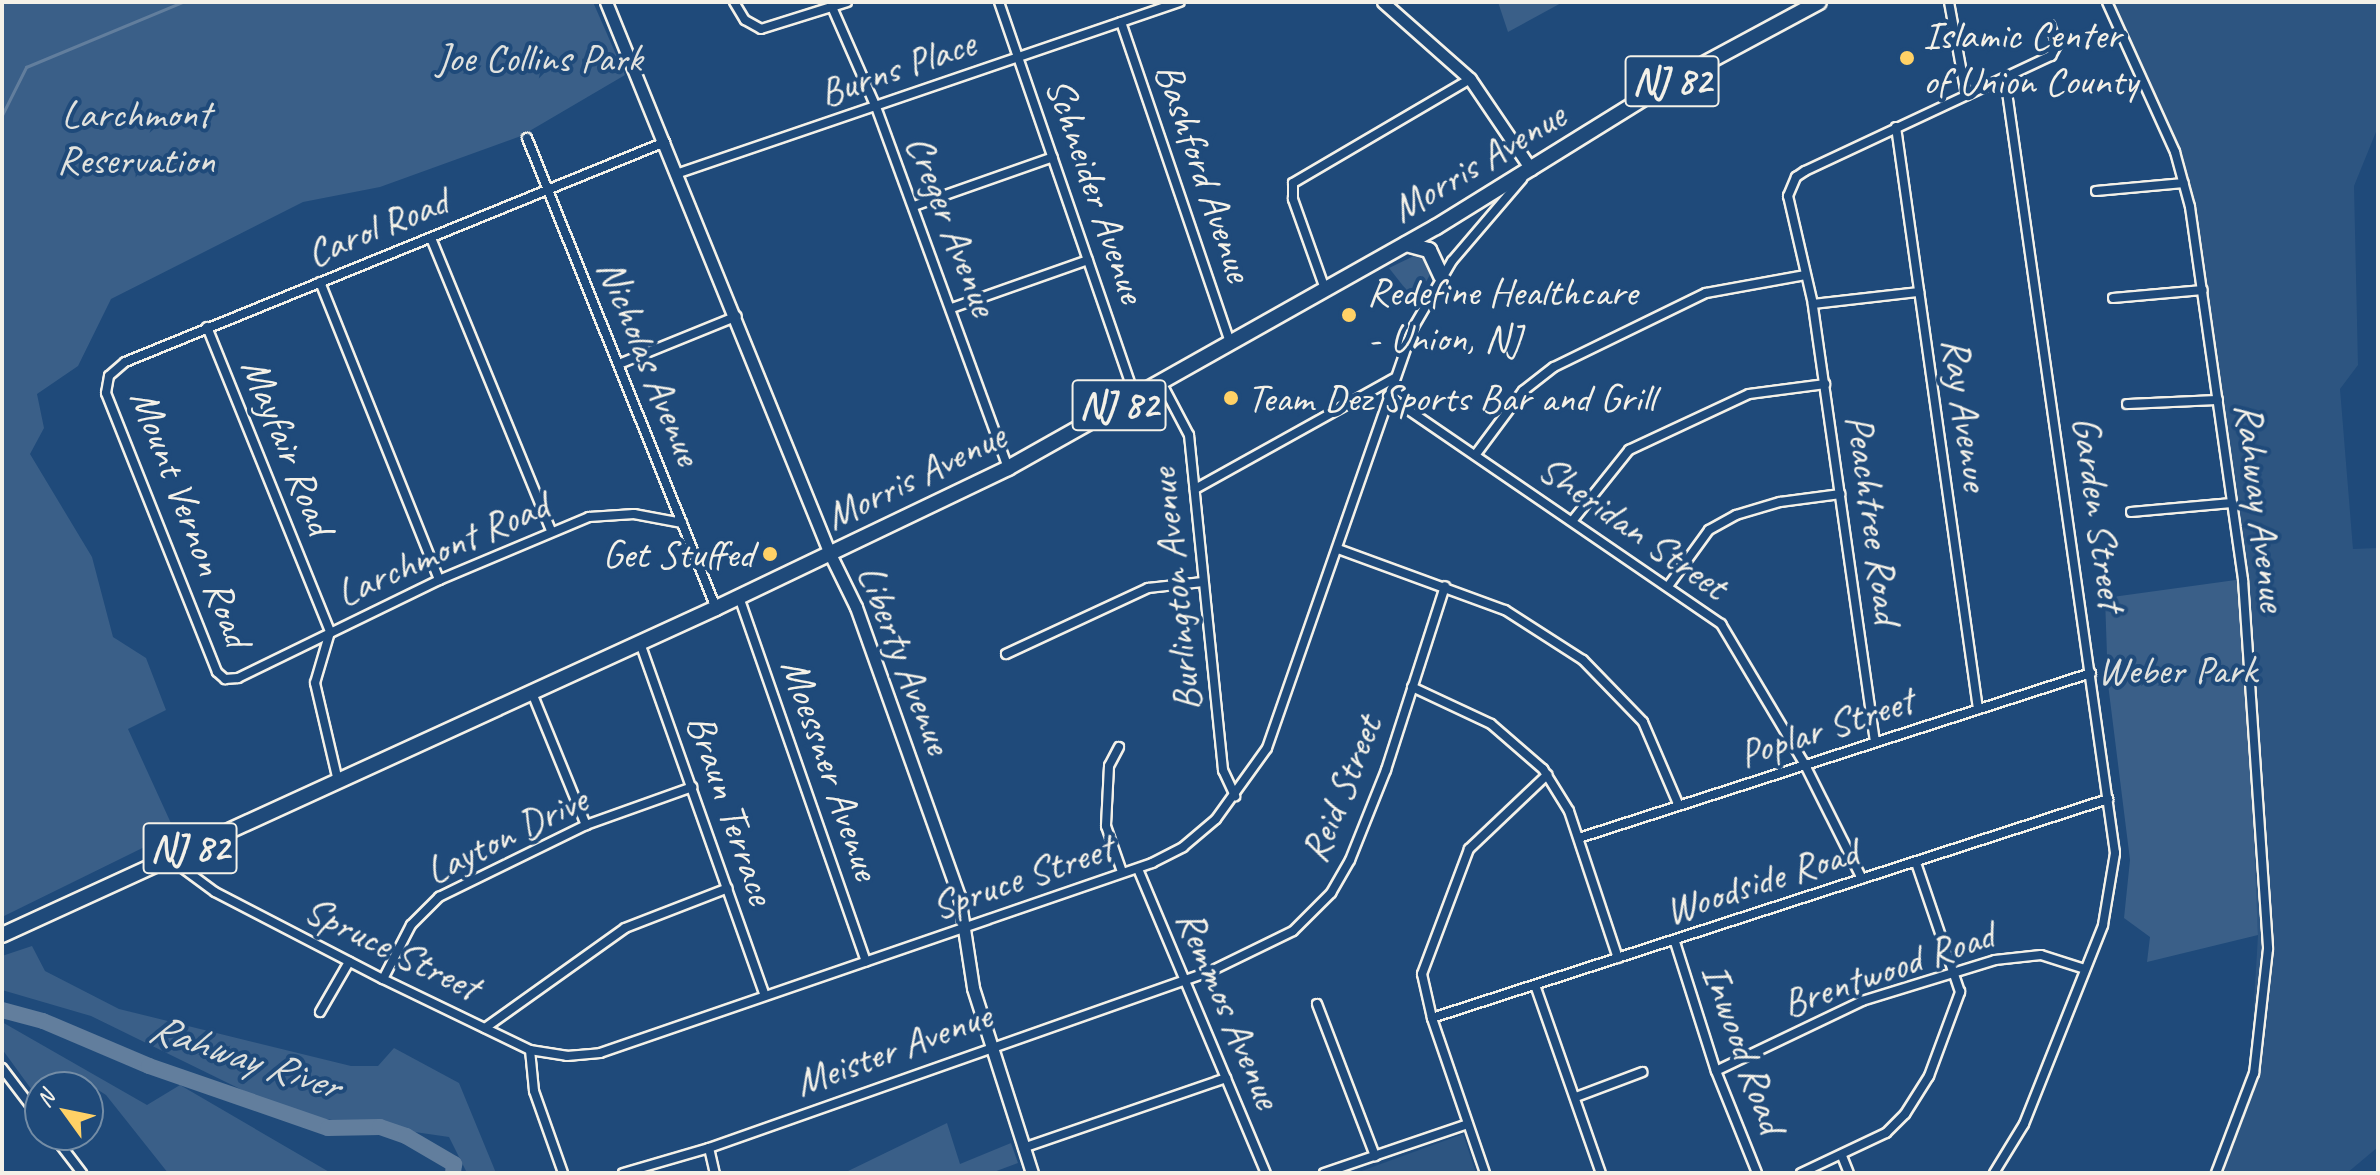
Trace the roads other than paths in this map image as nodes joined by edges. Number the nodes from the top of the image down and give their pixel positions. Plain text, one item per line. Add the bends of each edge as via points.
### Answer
1 (606, 2) edge
2 (734, 2) edge
3 (847, 2) edge
4 (999, 2) edge
5 (1180, 2) edge
6 (1383, 2) edge
7 (1819, 2) edge
8 (1949, 2) edge
9 (2107, 2) edge
10 (832, 7) junction
11 (1121, 22) junction
12 (2050, 25) dead end
13 (1019, 58) junction
14 (2005, 78) junction
15 (1470, 79) junction
16 (1966, 95) junction
17 (876, 107) junction
18 (1896, 127) junction
19 (527, 138) dead end
20 (666, 141) junction
21 (1053, 157) junction
22 (1531, 169) junction
23 (679, 173) junction
24 (2184, 183) junction
25 (548, 191) junction
26 (2096, 191) dead end
27 (914, 206) junction
28 (431, 238) junction
29 (1406, 244) junction
30 (1088, 260) junction
31 (1805, 275) junction
32 (1441, 276) junction
33 (320, 282) junction
34 (1325, 289) junction
35 (2203, 290) junction
36 (1919, 292) junction
37 (2113, 298) dead end
38 (1813, 304) junction
39 (952, 308) junction
40 (737, 316) junction
41 (207, 327) junction
42 (1230, 343) junction
43 (619, 364) junction
44 (113, 371) joint
45 (1393, 379) junction
46 (1161, 382) junction
47 (1825, 384) junction
48 (1388, 396) junction
49 (1135, 397) junction
50 (2218, 400) junction
51 (2127, 404) dead end
52 (1476, 454) junction
53 (1008, 468) junction
54 (1195, 489) junction
55 (1840, 494) junction
56 (2232, 503) junction
57 (2131, 512) dead end
58 (1573, 520) junction
59 (682, 523) junction
60 (551, 531) junction
61 (1338, 549) junction
62 (830, 554) junction
63 (439, 580) junction
64 (1203, 582) junction
65 (1669, 585) junction
66 (1445, 586) junction
67 (739, 597) junction
68 (716, 608) junction
69 (330, 632) junction
70 (640, 643) junction
71 (1006, 654) dead end
72 (2091, 673) junction
73 (1412, 687) junction
74 (532, 693) junction
75 (1978, 709) junction
76 (1875, 742) junction
77 (1119, 747) dead end
78 (1805, 765) junction
79 (1547, 775) junction
80 (338, 781) junction
81 (692, 787) junction
82 (1235, 796) junction
83 (2108, 799) junction
84 (1679, 806) junction
85 (586, 825) junction
86 (1579, 838) junction
87 (169, 858) junction
88 (1916, 863) junction
89 (1138, 869) junction
90 (1122, 872) junction
91 (1862, 879) junction
92 (728, 888) junction
93 (966, 930) junction
94 (2, 935) edge
95 (1675, 942) junction
96 (1618, 958) junction
97 (866, 961) junction
98 (349, 962) junction
99 (2085, 969) junction
100 (1953, 973) junction
101 (383, 979) junction
102 (1183, 979) junction
103 (1535, 985) junction
104 (765, 996) junction
105 (1317, 1004) dead end
106 (320, 1012) dead end
107 (1432, 1018) junction
108 (485, 1028) junction
109 (989, 1046) junction
110 (530, 1050) junction
111 (2, 1068) edge
112 (1716, 1071) junction
113 (1642, 1072) dead end
114 (1226, 1078) junction
115 (24, 1097) edge
116 (1576, 1097) junction
117 (1468, 1124) junction
118 (709, 1148) junction
119 (1023, 1148) junction
120 (65, 1151) edge
121 (1375, 1156) junction
122 (1842, 1156) junction
123 (82, 1173) edge
124 (563, 1173) edge
125 (623, 1173) edge
126 (715, 1173) edge
127 (1032, 1173) edge
128 (1266, 1173) edge
129 (1324, 1173) edge
130 (1485, 1173) edge
131 (1601, 1173) edge
132 (1757, 1173) edge
133 (1801, 1173) edge
134 (1849, 1173) edge
135 (1994, 1173) edge
136 (2216, 1173) edge

1 - 20 street, Liberty Avenue
2 - 10 street via 745,20 761,29
3 - 10 street
4 - 13 street, Schneider Avenue
5 - 11 street, Burns Place
6 - 15 street
7 - 22 main road, Morris Avenue / NJ 82 via 1663,86
8 - 16 street
9 - 24 street, Rahway Avenue via 2160,116
10 - 17 street, Creger Avenue
11 - 13 street, Burns Place
11 - 42 street, Bashford Avenue
12 - 14 street, Peachtree Road via 2057,45 2051,56
13 - 17 street, Burns Place
13 - 21 street, Schneider Avenue
14 - 16 street, Peachtree Road
14 - 72 street, Garden Street
15 - 22 street
15 - 34 street via 1293,183
16 - 18 street, Peachtree Road
17 - 23 street, Burns Place
17 - 27 street, Creger Avenue
18 - 31 street, Peachtree Road via 1796,177 1788,209
18 - 36 street, Ray Avenue
19 - 25 street, Nicholas Avenue
20 - 23 street, Liberty Avenue
20 - 25 street, Carol Road
21 - 27 street
21 - 30 street, Schneider Avenue
22 - 29 main road, Morris Avenue / NJ 82
22 - 32 street, Spruce Street
23 - 40 street, Liberty Avenue
24 - 26 street
24 - 35 street, Rahway Avenue
25 - 28 street, Carol Road
25 - 43 street, Nicholas Avenue
27 - 39 street, Creger Avenue
28 - 33 street, Carol Road
28 - 60 street
29 - 32 main road via 1429,250
29 - 34 main road, Morris Avenue / NJ 82
30 - 39 street
30 - 49 street, Schneider Avenue
31 - 38 street, Peachtree Road
31 - 52 street via 1706,293 1554,367 1523,391
32 - 45 street, Spruce Street
33 - 41 street, Carol Road
33 - 63 street
34 - 42 main road, Morris Avenue / NJ 82
35 - 37 street
35 - 50 street, Rahway Avenue
36 - 38 street
36 - 75 street, Ray Avenue
38 - 47 street, Peachtree Road
39 - 53 street, Creger Avenue
40 - 43 street
40 - 62 street, Liberty Avenue
41 - 44 street, Carol Road
41 - 69 street, Mayfair Road
42 - 46 main road, Morris Avenue / NJ 82
43 - 59 street, Nicholas Avenue
44 - 69 street, Mount Vernon Road via 107,384 109,402 217,672 232,680
45 - 48 street, Spruce Street
45 - 54 street
46 - 49 main road, Morris Avenue / NJ 82
46 - 54 street, Burlington Avenue via 1189,435
47 - 55 street, Peachtree Road
47 - 58 street via 1749,394 1629,450
48 - 52 street, Sheridan Street
48 - 61 street, Spruce Street
49 - 53 main road, Morris Avenue / NJ 82
50 - 51 street
50 - 56 street, Rahway Avenue
52 - 58 street, Sheridan Street
53 - 62 main road, Morris Avenue / NJ 82
54 - 64 street, Burlington Avenue
55 - 65 street via 1780,502 1736,515 1709,530
55 - 76 street, Peachtree Road
56 - 57 street
56 - 136 street, Rahway Avenue via 2243,580 2268,949 2254,1073
58 - 65 street, Sheridan Street
59 - 60 street, Larchmont Road via 613,513
59 - 68 street, Nicholas Avenue
60 - 63 street, Larchmont Road
61 - 66 street
61 - 82 street, Spruce Street via 1267,748
62 - 67 main road, Morris Avenue / NJ 82
62 - 93 street, Liberty Avenue via 856,607 959,896
63 - 69 street, Larchmont Road
64 - 71 street via 1148,588
64 - 82 street, Burlington Avenue via 1223,770
65 - 78 street, Sheridan Street via 1705,610 1736,643
66 - 73 street, Reid Street
66 - 84 street via 1546,633 1618,690 1657,747
67 - 68 main road, Morris Avenue / NJ 82
67 - 97 street, Moessner Avenue
68 - 70 main road, Morris Avenue / NJ 82
69 - 80 street, Larchmont Road via 315,683
70 - 74 main road, Morris Avenue / NJ 82
70 - 81 street, Braun Terrace
72 - 75 street, Poplar Street
72 - 83 street, Garden Street
73 - 79 street via 1491,724
73 - 102 street, Reid Street via 1386,770 1331,893 1274,943
74 - 80 main road, Morris Avenue / NJ 82
74 - 85 street
75 - 76 street, Poplar Street
76 - 78 street, Poplar Street
77 - 90 street via 1109,766 1106,826
78 - 84 street, Poplar Street
78 - 91 street, Sheridan Street
79 - 86 street
79 - 107 street via 1469,849 1425,954 1424,991
80 - 87 main road, Morris Avenue / NJ 82
81 - 85 street, Layton Drive
81 - 92 street, Braun Terrace
82 - 89 street, Spruce Street via 1183,847
83 - 88 street, Woodside Road
83 - 99 street, Garden Street via 2114,874 2103,925
84 - 86 street, Poplar Street
85 - 101 street, Layton Drive via 424,908
86 - 96 street
87 - 94 main road, Morris Avenue / NJ 82
87 - 98 street, Spruce Street via 215,892
88 - 91 street, Woodside Road
88 - 100 street
89 - 90 street, Spruce Street
89 - 102 street, Remmos Avenue
90 - 93 street, Spruce Street
91 - 95 street, Woodside Road
92 - 104 street, Braun Terrace
92 - 108 street via 625,928
93 - 97 street, Spruce Street
93 - 109 street, Liberty Avenue via 973,988
95 - 96 street, Woodside Road
95 - 112 street, Inwood Road
96 - 103 street, Woodside Road
97 - 104 street, Spruce Street
98 - 101 street, Spruce Street
98 - 106 street
99 - 100 street, Brentwood Road via 2033,955
99 - 135 street, Garden Street via 2024,1124
100 - 112 street, Brentwood Road via 1798,1027
100 - 122 street via 1960,992 1923,1088 1886,1133
101 - 108 street, Spruce Street
102 - 109 street, Meister Avenue
102 - 114 street, Remmos Avenue
103 - 107 street, Woodside Road
103 - 116 street
104 - 110 street, Spruce Street via 600,1053 567,1056
105 - 121 street
107 - 117 street
108 - 110 street, Spruce Street
109 - 118 street, Meister Avenue
109 - 119 street, Liberty Avenue
110 - 124 street via 534,1091
111 - 115 street
112 - 132 street, Inwood Road
113 - 116 street
114 - 119 street
114 - 128 street, Remmos Avenue
116 - 131 street
117 - 121 street
117 - 130 street
118 - 125 street, Meister Avenue
118 - 126 street
119 - 127 street, Liberty Avenue
120 - 123 street
121 - 129 street
122 - 133 street
122 - 134 street, Inwood Road

